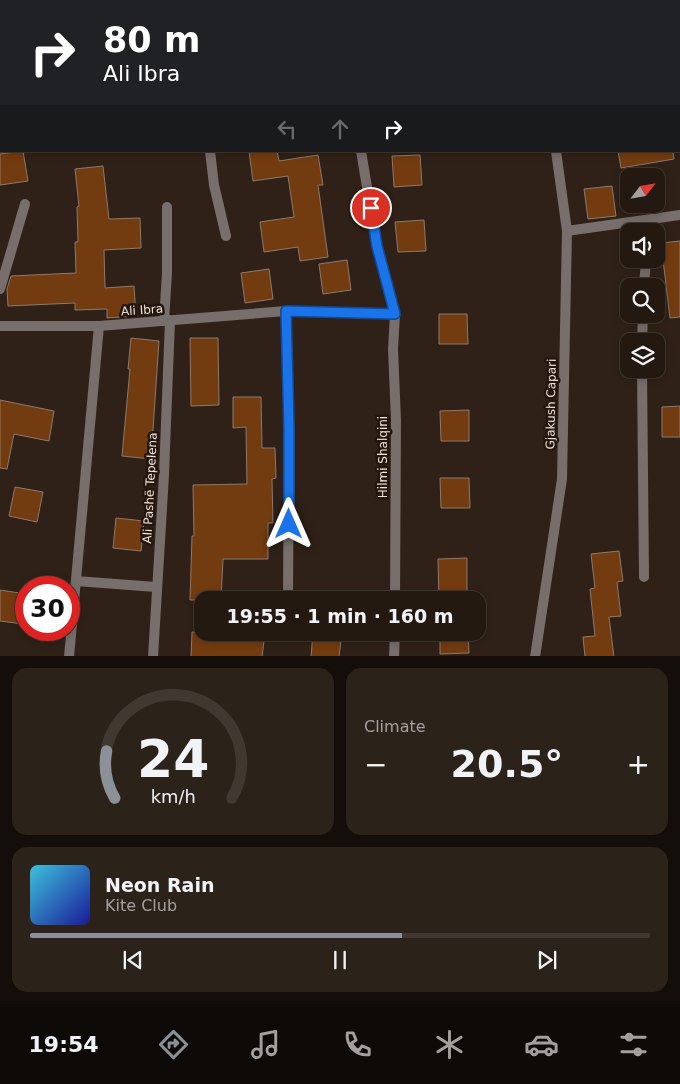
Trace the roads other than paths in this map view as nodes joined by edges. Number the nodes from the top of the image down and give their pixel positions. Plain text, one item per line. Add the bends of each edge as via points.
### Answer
1 (210, 152) edge
2 (361, 152) edge
3 (556, 152) edge
4 (25, 204) dead end
5 (167, 207) dead end
6 (680, 215) edge
7 (647, 220) joint
8 (568, 231) junction
9 (226, 236) dead end
10 (0, 289) edge
11 (286, 311) junction
12 (395, 314) junction
13 (167, 321) junction
14 (0, 326) edge
15 (99, 326) junction
16 (642, 378) edge
17 (76, 576) edge
18 (644, 577) dead end
19 (80, 580) edge
20 (156, 587) junction
21 (288, 591) edge
22 (395, 591) edge
23 (70, 641) edge
24 (395, 641) edge
25 (69, 656) edge
26 (153, 656) edge
27 (394, 656) edge
28 (534, 656) edge

1 - 9 street
2 - 12 street, Hilmi Shalqini via 377,246
3 - 8 street, Gjakush Capari
4 - 10 street
5 - 13 street, Ali Pashë Tepelena
6 - 7 street
7 - 8 street
8 - 28 street, Gjakush Capari via 562,479
11 - 12 street, Ali Ibra
11 - 13 street, Ali Ibra
11 - 21 street
12 - 22 street, Hilmi Shalqini
13 - 15 street, Ali Ibra
13 - 20 street, Ali Pashë Tepelena via 164,475
14 - 15 street, Ali Ibra
15 - 17 street
16 - 18 street
19 - 20 street
20 - 26 street, Ali Pashë Tepelena
23 - 25 street
24 - 27 street

